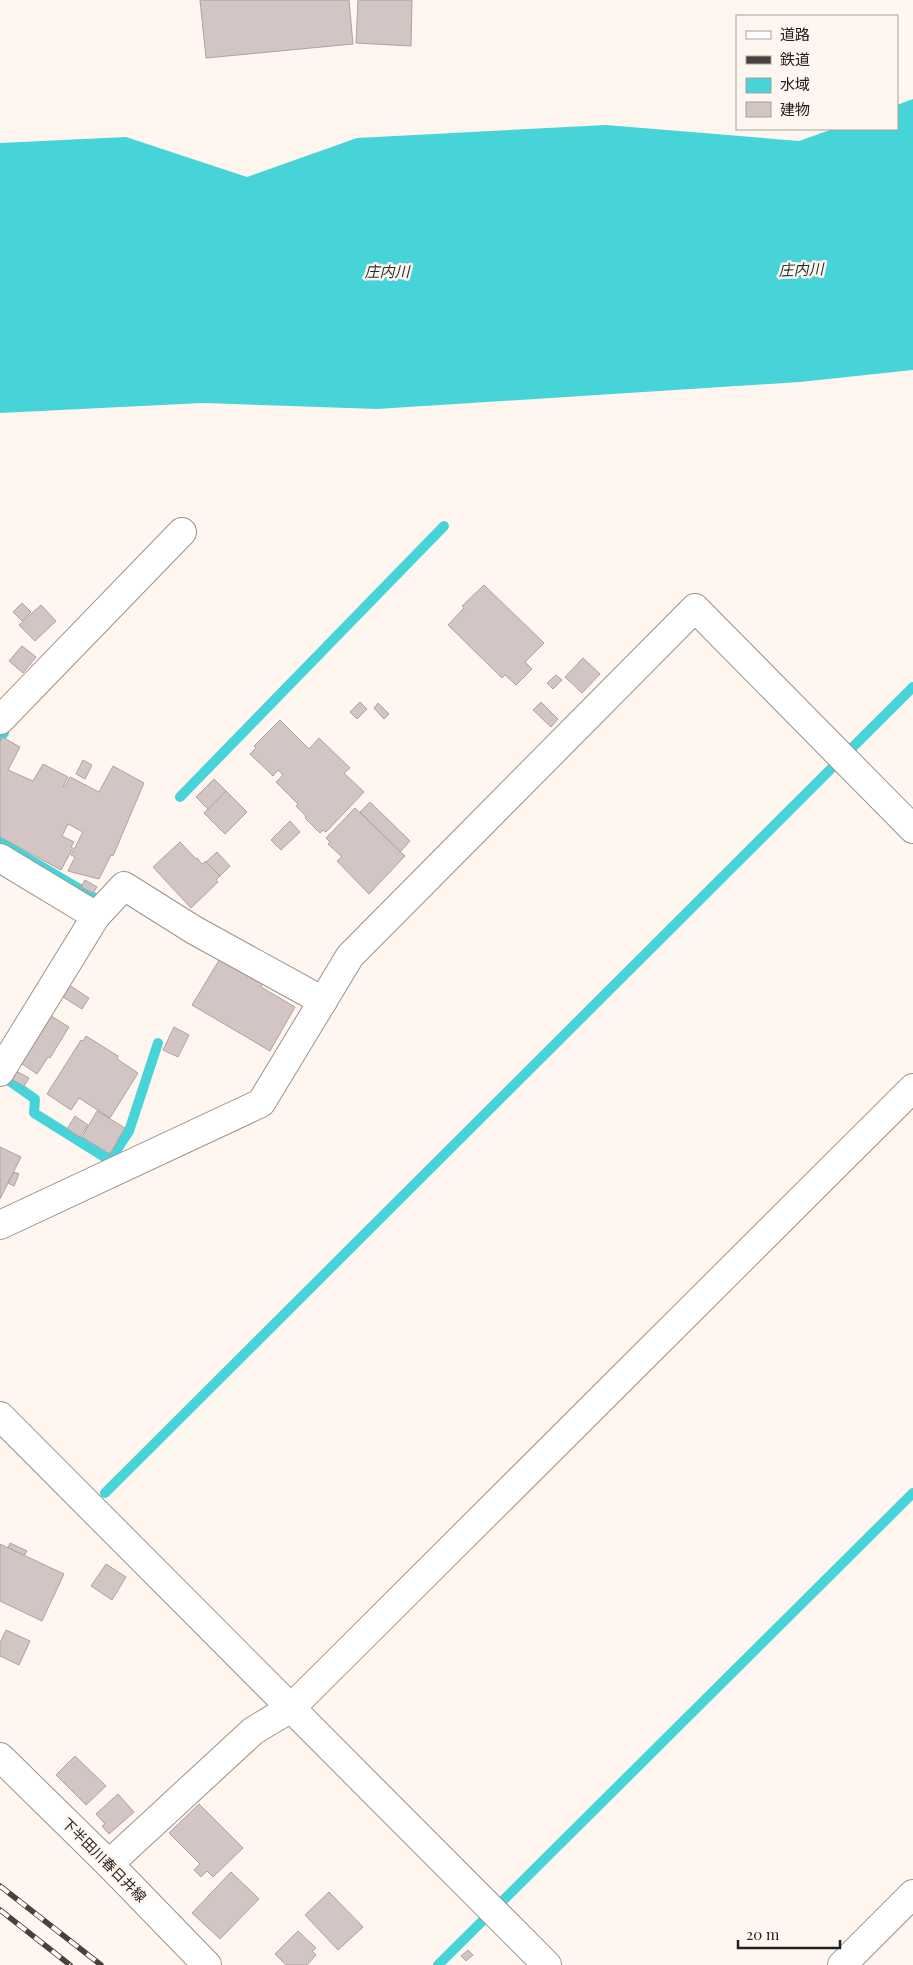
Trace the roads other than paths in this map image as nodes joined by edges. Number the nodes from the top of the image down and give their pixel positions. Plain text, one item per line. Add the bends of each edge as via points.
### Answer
1 (182, 532) dead end
2 (0, 720) edge
3 (913, 829) edge
4 (0, 858) edge
5 (96, 916) junction
6 (323, 1001) junction
7 (0, 1072) edge
8 (913, 1088) edge
9 (0, 1225) edge
10 (0, 1416) edge
11 (290, 1708) junction
12 (0, 1757) edge
13 (109, 1864) junction
14 (913, 1894) edge
15 (207, 1965) edge
16 (547, 1965) edge
17 (842, 1965) edge

1 - 2 street
3 - 6 street via 695,608 350,956
4 - 5 street
5 - 6 street via 124,886 194,930
5 - 7 street
6 - 9 street via 261,1102
8 - 11 street
10 - 11 street
11 - 13 street via 253,1731
11 - 16 street
12 - 13 street, 下半田川春日井線
13 - 15 street, 下半田川春日井線
14 - 17 street

